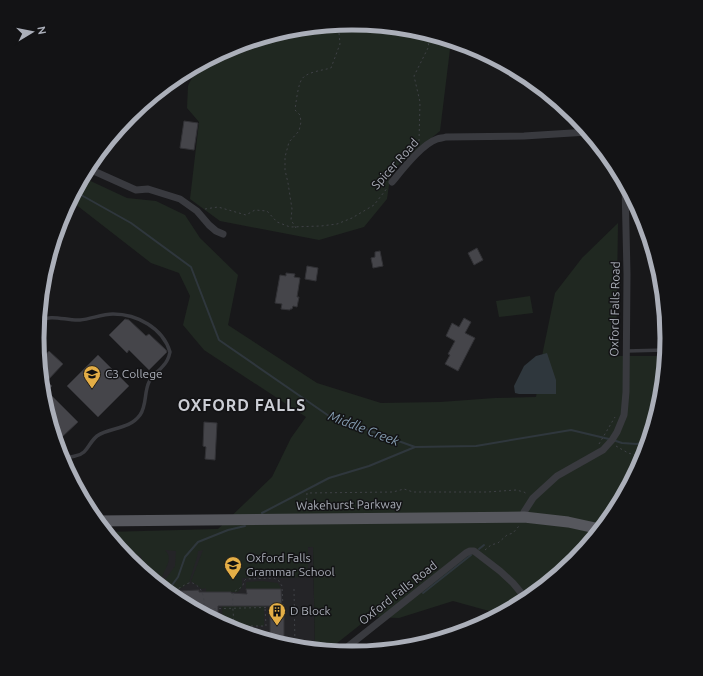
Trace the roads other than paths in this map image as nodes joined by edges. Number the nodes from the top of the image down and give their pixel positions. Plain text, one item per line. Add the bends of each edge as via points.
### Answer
1 (581, 132) edge
2 (93, 171) edge
3 (392, 182) road end
4 (625, 197) edge
5 (223, 234) dead end
6 (44, 319) edge
7 (626, 350) junction
8 (659, 350) edge
9 (67, 456) edge
10 (524, 517) junction
11 (104, 521) edge
12 (594, 528) edge
13 (522, 594) edge
14 (349, 646) edge

1 - 3 street, Spicer Road via 437,139 429,142
2 - 5 street via 136,190 148,189 180,199 198,211 216,231
4 - 7 street, Oxford Falls Road
6 - 9 lane via 80,320 108,314 129,316 153,327 164,338 170,352 168,359 148,384 141,414 133,422 96,437 83,453 74,457
7 - 8 lane
7 - 10 street, Oxford Falls Road via 624,415 617,432 598,454 557,476 533,498 524,512
10 - 11 main road, Wakehurst Parkway
10 - 12 main road, Wakehurst Parkway
13 - 14 street, Oxford Falls Road via 500,571 474,551 470,551

